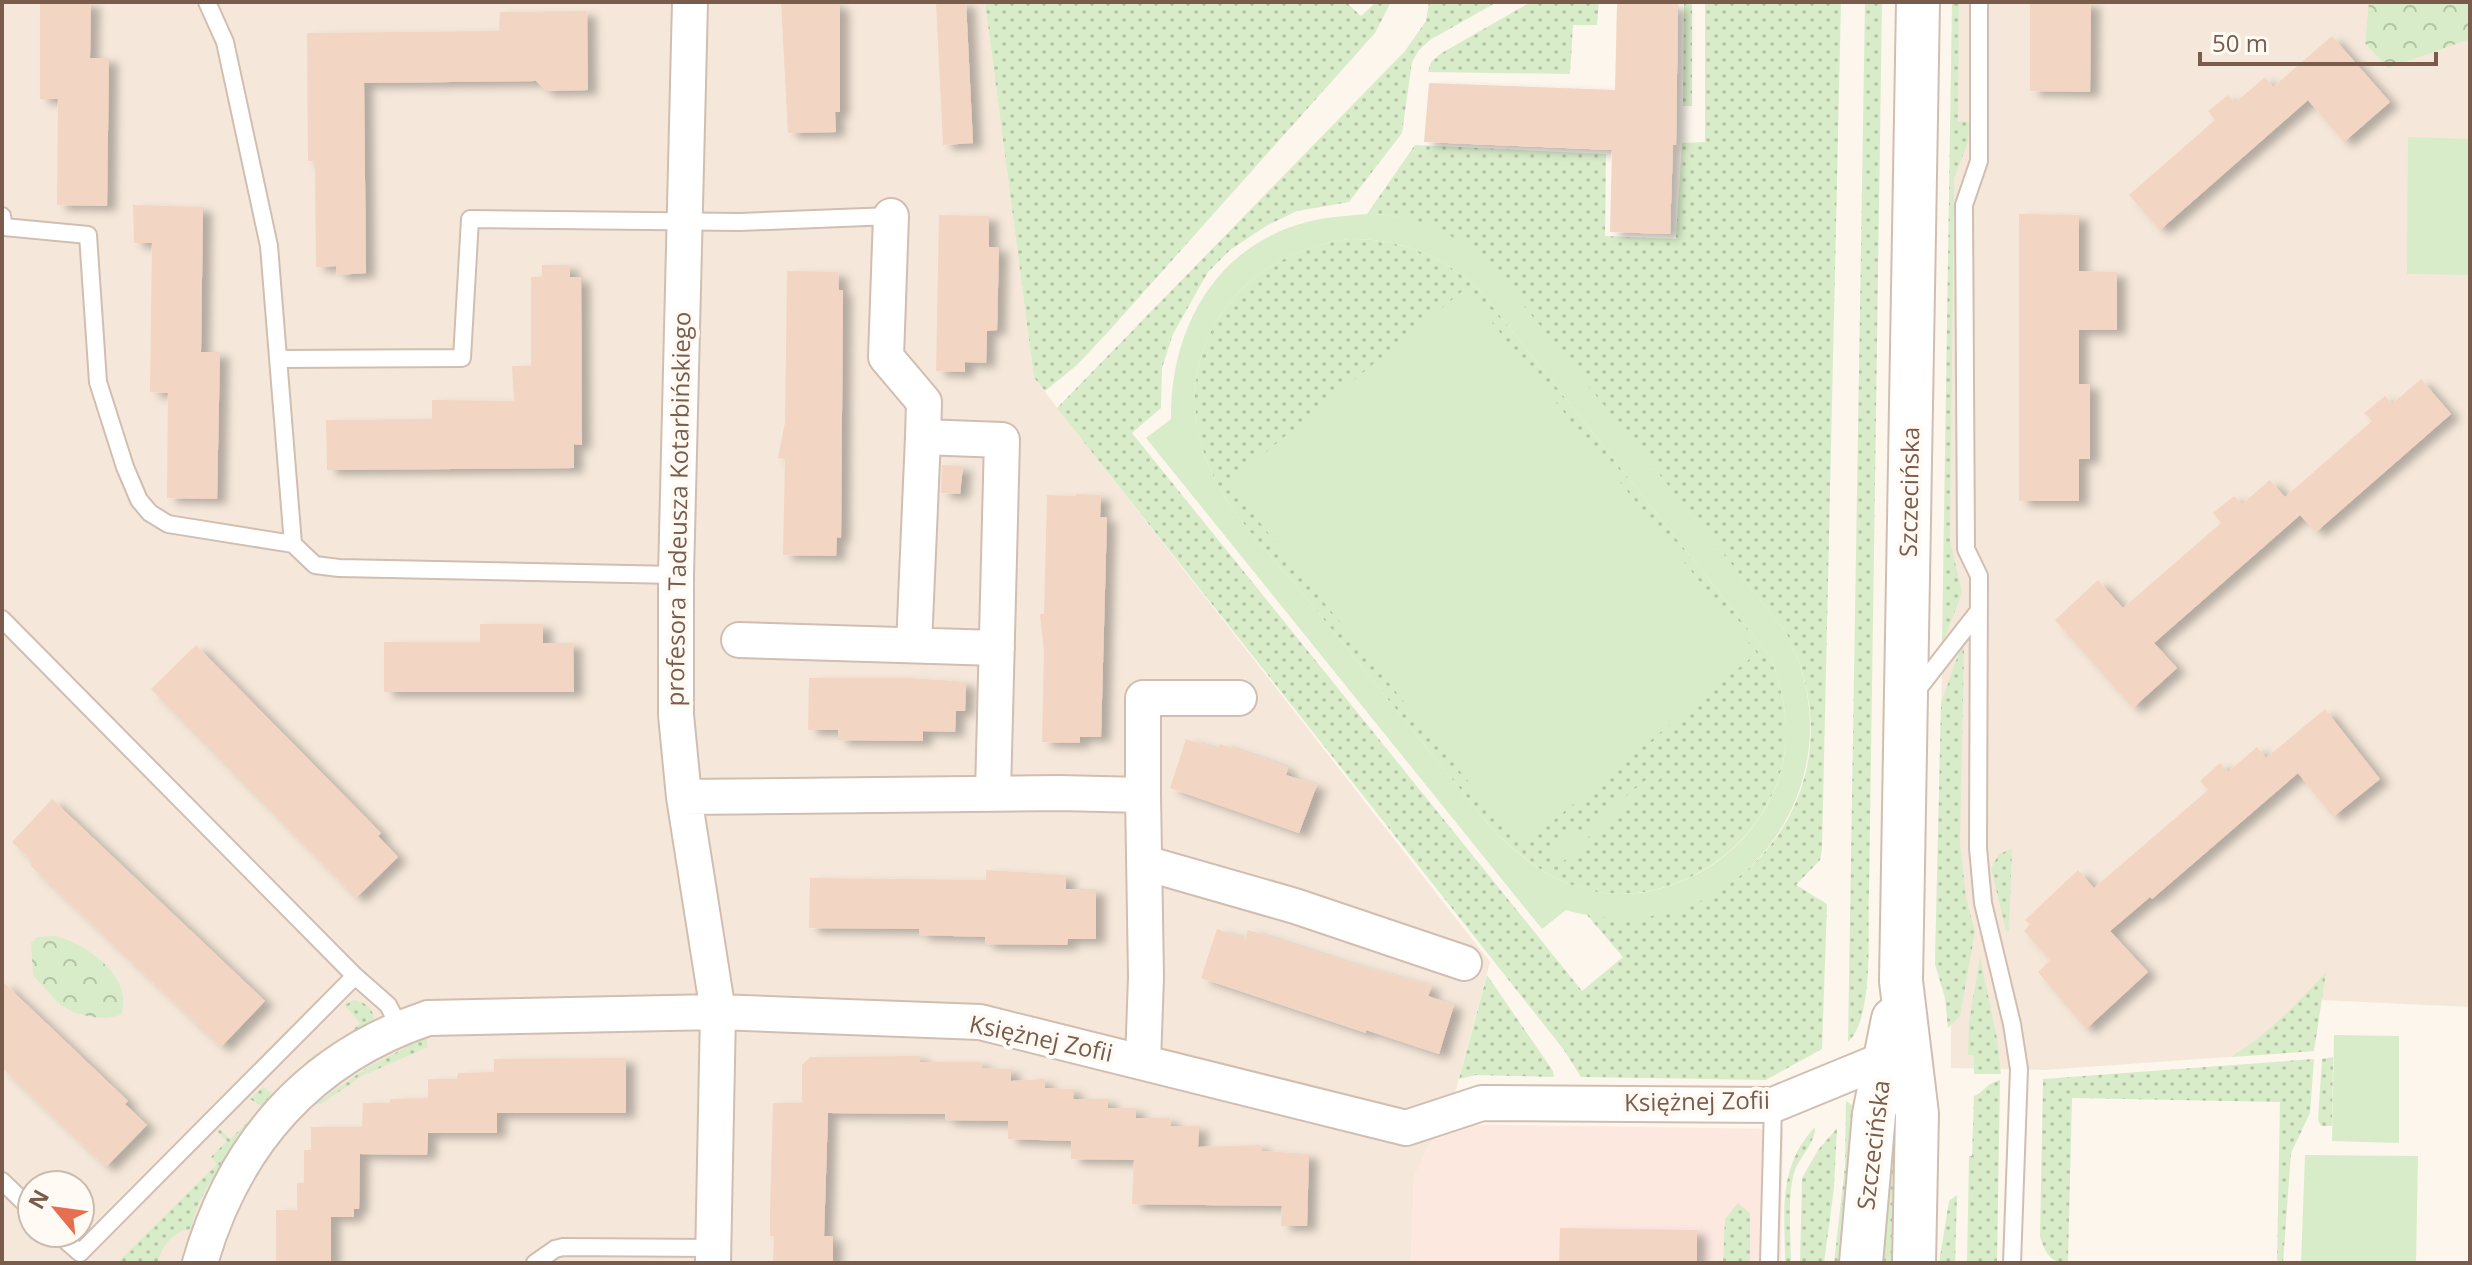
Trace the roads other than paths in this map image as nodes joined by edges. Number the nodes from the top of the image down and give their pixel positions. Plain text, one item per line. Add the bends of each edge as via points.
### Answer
1 (207, 2) edge
2 (690, 2) edge
3 (1918, 2) edge
4 (1979, 2) edge
5 (2, 216) edge
6 (891, 216) joint
7 (684, 220) junction
8 (280, 359) junction
9 (923, 437) junction
10 (293, 544) junction
11 (676, 575) junction
12 (1978, 612) junction
13 (2, 619) edge
14 (739, 640) dead end
15 (914, 645) junction
16 (997, 648) junction
17 (1239, 698) dead end
18 (1906, 705) junction
19 (993, 793) junction
20 (1143, 795) junction
21 (684, 797) junction
22 (1145, 863) junction
23 (1464, 963) dead end
24 (355, 976) junction
25 (1901, 981) junction
26 (718, 1012) junction
27 (400, 1028) junction
28 (1885, 1059) junction
29 (1143, 1062) junction
30 (1773, 1105) junction
31 (96, 1237) edge
32 (713, 1256) edge
33 (200, 1263) edge
34 (535, 1263) edge
35 (1769, 1263) edge
36 (1861, 1263) edge
37 (1914, 1263) edge
38 (2012, 1263) edge

1 - 8 lane via 225,42 269,246
2 - 7 street, profesora Tadeusza Kotarbińskiego
3 - 18 street, Szczecińska
4 - 12 lane via 1979,161 1964,205 1966,549 1979,576
5 - 10 lane via 4,227 88,235 98,382 125,467 150,513 179,527
6 - 7 lane
6 - 9 street via 886,357 924,402
7 - 8 lane via 470,219 462,358
7 - 11 street, profesora Tadeusza Kotarbińskiego
8 - 10 lane
9 - 15 street
9 - 16 street via 1002,440
10 - 11 lane via 315,565 339,568
11 - 21 street, profesora Tadeusza Kotarbińskiego via 676,715
12 - 18 lane
12 - 38 lane via 1978,866 2019,1069
13 - 24 lane
14 - 15 street
15 - 16 street
16 - 19 street
17 - 20 street via 1143,698
18 - 25 street, Szczecińska
19 - 20 street
19 - 21 street
20 - 22 street
21 - 26 street, profesora Tadeusza Kotarbińskiego
22 - 23 street
22 - 29 street
24 - 27 lane via 388,1005
24 - 31 lane
25 - 28 street, Szczecińska
25 - 37 street, Szczecińska via 1917,1114
26 - 27 street, Księżnej Zofii via 428,1018
26 - 29 street, Księżnej Zofii via 980,1022
26 - 32 street, profesora Tadeusza Kotarbińskiego
27 - 33 street, Księżnej Zofii via 313,1081 274,1118 230,1184
28 - 30 street, Księżnej Zofii
28 - 36 street, Szczecińska via 1874,1114
29 - 30 street, Księżnej Zofii via 1406,1128 1482,1103
30 - 35 lane
32 - 34 lane via 563,1247

